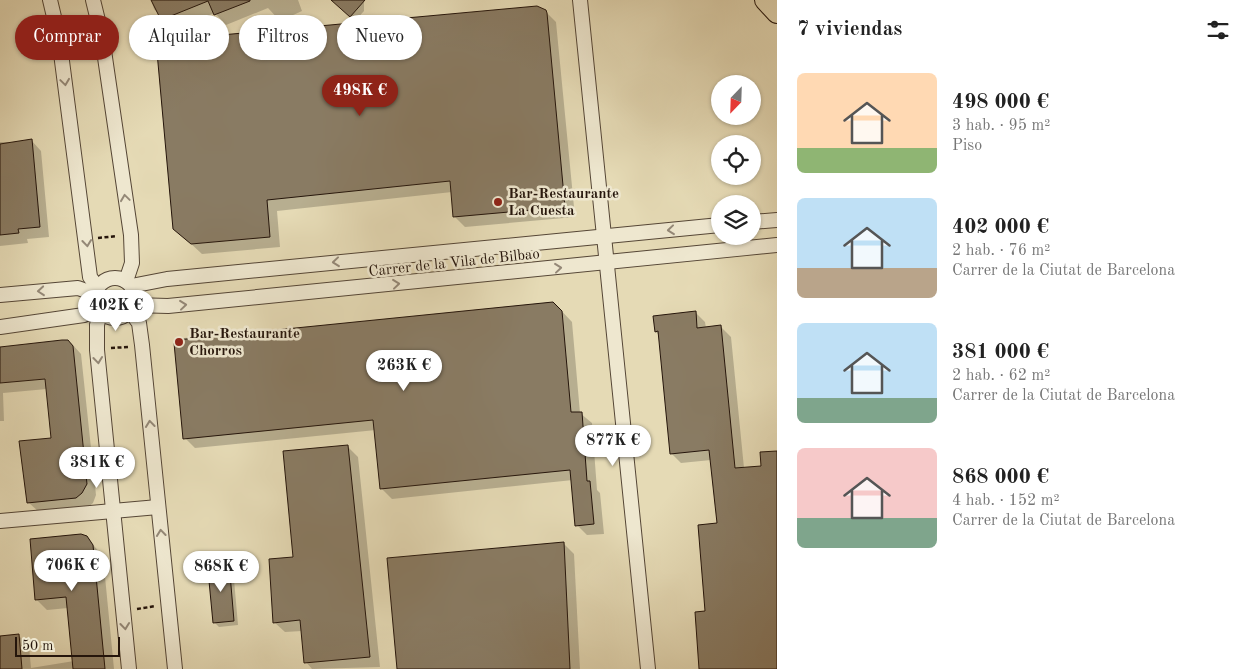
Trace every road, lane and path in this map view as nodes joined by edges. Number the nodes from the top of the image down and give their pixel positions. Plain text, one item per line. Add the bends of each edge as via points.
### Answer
1 (50, 0) edge
2 (93, 0) edge
3 (580, 0) edge
4 (765, 0) edge
5 (777, 12) edge
6 (777, 220) edge
7 (761, 221) edge
8 (711, 226) edge
9 (131, 235) junction
10 (604, 236) junction
11 (86, 240) junction
12 (777, 245) edge
13 (607, 263) junction
14 (129, 283) junction
15 (0, 296) edge
16 (97, 300) junction
17 (132, 308) junction
18 (0, 323) edge
19 (25, 324) junction
20 (0, 326) edge
21 (142, 345) junction
22 (97, 350) junction
23 (158, 507) junction
24 (113, 511) junction
25 (0, 521) edge
26 (168, 605) junction
27 (123, 610) junction
28 (129, 669) edge
29 (175, 669) edge
30 (648, 669) edge

1 -> 11 street via 60,38
9 -> 2 street via 102,37
3 - 10 street
4 - 5 highway
6 - 7 street
8 -> 10 street, Carrer de la Vila de Bilbao
9 - 11 path
9 - 14 street
10 - 13 street
10 -> 14 street, Carrer de la Vila de Bilbao
11 -> 16 street via 90,277
12 - 13 street, Carrer de la Vila de Bilbao
17 -> 13 street, Carrer de la Vila de Bilbao
13 - 30 street
14 - 16 street via 113,277 101,282
14 - 17 street via 134,290
16 -> 15 street via 78,288
16 - 17 street via 112,318 119,318
16 - 19 street via 84,315
16 - 22 street
17 - 21 street
18 - 19 street
19 - 20 street
21 - 22 path
23 -> 21 street
22 -> 24 street
23 - 24 street
26 -> 23 street
24 - 25 street
24 - 27 street
26 - 27 path
26 - 29 street
27 -> 28 street

